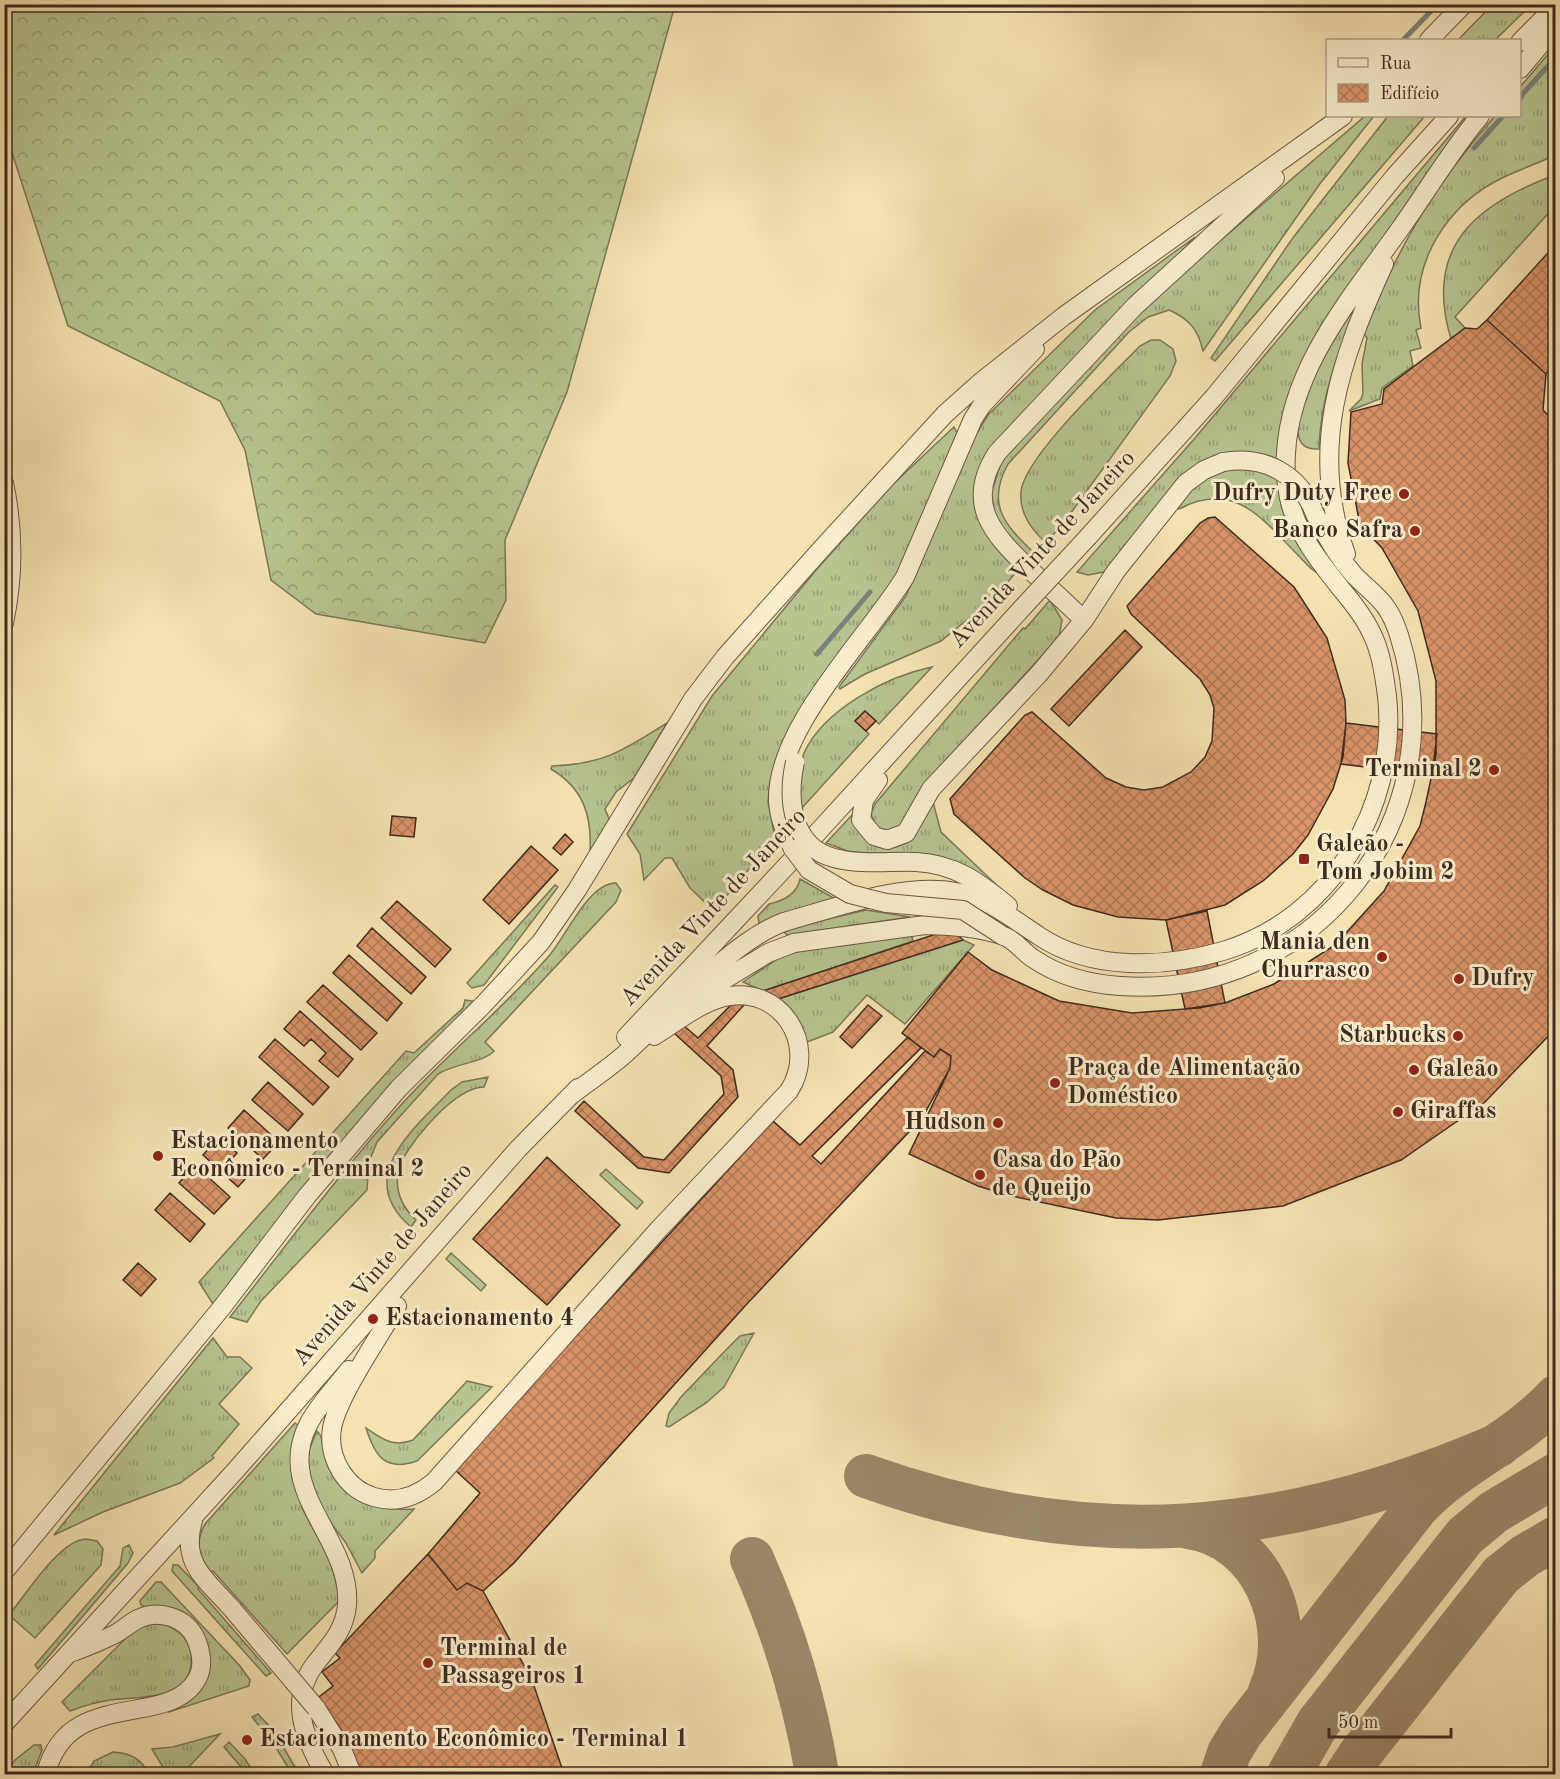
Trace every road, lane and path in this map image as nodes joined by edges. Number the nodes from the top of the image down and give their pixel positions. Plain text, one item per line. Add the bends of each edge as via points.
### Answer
1 (1464, 4) edge
2 (1556, 6) edge
3 (1556, 26) edge
4 (1430, 39) edge
5 (1521, 41) edge
6 (1521, 68) edge
7 (1343, 117) edge
8 (1343, 117) edge
9 (1448, 117) edge
10 (1479, 117) edge
11 (1403, 224) junction
12 (1064, 316) junction
13 (4, 483) edge
14 (1354, 573) junction
15 (1084, 620) junction
16 (4, 623) edge
17 (914, 726) junction
18 (790, 761) junction
19 (1032, 931) junction
20 (1006, 937) junction
21 (662, 1018) junction
22 (624, 1054) junction
23 (570, 1096) junction
24 (459, 1214) junction
25 (397, 1306) junction
26 (194, 1515) junction
27 (4, 1572) edge
28 (69, 1654) junction
29 (4, 1724) edge
30 (46, 1774) edge
31 (325, 1774) edge
32 (352, 1774) edge

1 - 4 street
2 - 5 street
3 - 6 street
7 - 12 street
8 - 15 street via 1155,285 991,462 983,494 994,534
9 - 17 street, Avenida Vinte de Janeiro, bridge via 1214,397
10 - 11 street via 1447,156
11 - 14 street via 1349,346 1334,401 1329,450 1331,502
11 - 19 street via 1312,358 1287,440 1285,479 1298,527 1306,544 1371,632 1385,682 1386,760 1380,788 1354,846 1306,905 1271,929 1227,950 1164,963 1095,957 1056,945
12 - 18 street via 982,405 905,577 822,692
12 - 27 street via 945,414 724,657 669,735 577,890 541,942 399,1088
13 - 16 street via 12,559
14 - 15 street, bridge via 1325,536 1311,501 1290,477 1256,461 1223,462 1186,483 1111,578
14 - 20 street via 1384,602 1399,636 1410,682 1412,744 1406,780 1391,827 1369,865 1340,902 1305,934 1272,955 1242,969 1177,986 1121,986 1088,981 1042,964
15 - 17 street via 931,789 906,833 894,839 880,839 864,826 864,800
17 - 23 street, Avenida Vinte de Janeiro
18 - 19 street, bridge via 792,812 796,825 812,846 832,858 937,863 970,876 1014,911
18 - 20 street, bridge via 779,788 779,813 793,849 809,870 836,888 862,898 963,910
19 - 21 street via 1012,916 967,894 926,889 784,922 767,929 734,954
20 - 21 street via 925,925 794,943 768,953
21 - 22 street
22 - 23 street
22 - 25 street via 717,999 733,996 768,1002 787,1017 797,1034 800,1058 799,1072 789,1091 659,1229 434,1482 414,1496 382,1499 361,1491 342,1473 332,1447 332,1430 344,1397
23 - 24 street, Avenida Vinte de Janeiro
24 - 25 street
24 - 26 street, Avenida Vinte de Janeiro
25 - 31 street via 309,1424 301,1451 299,1466 306,1498 337,1554 347,1582 342,1626 307,1676 301,1697 307,1742
26 - 28 street, Avenida Vinte de Janeiro
26 - 32 street, bridge via 188,1537 190,1557 316,1708 342,1749
28 - 29 street, Avenida Vinte de Janeiro
28 - 30 street via 113,1636 137,1619 155,1614 170,1616 187,1627 195,1636 201,1662 199,1676 181,1696 132,1708 67,1734 57,1744

